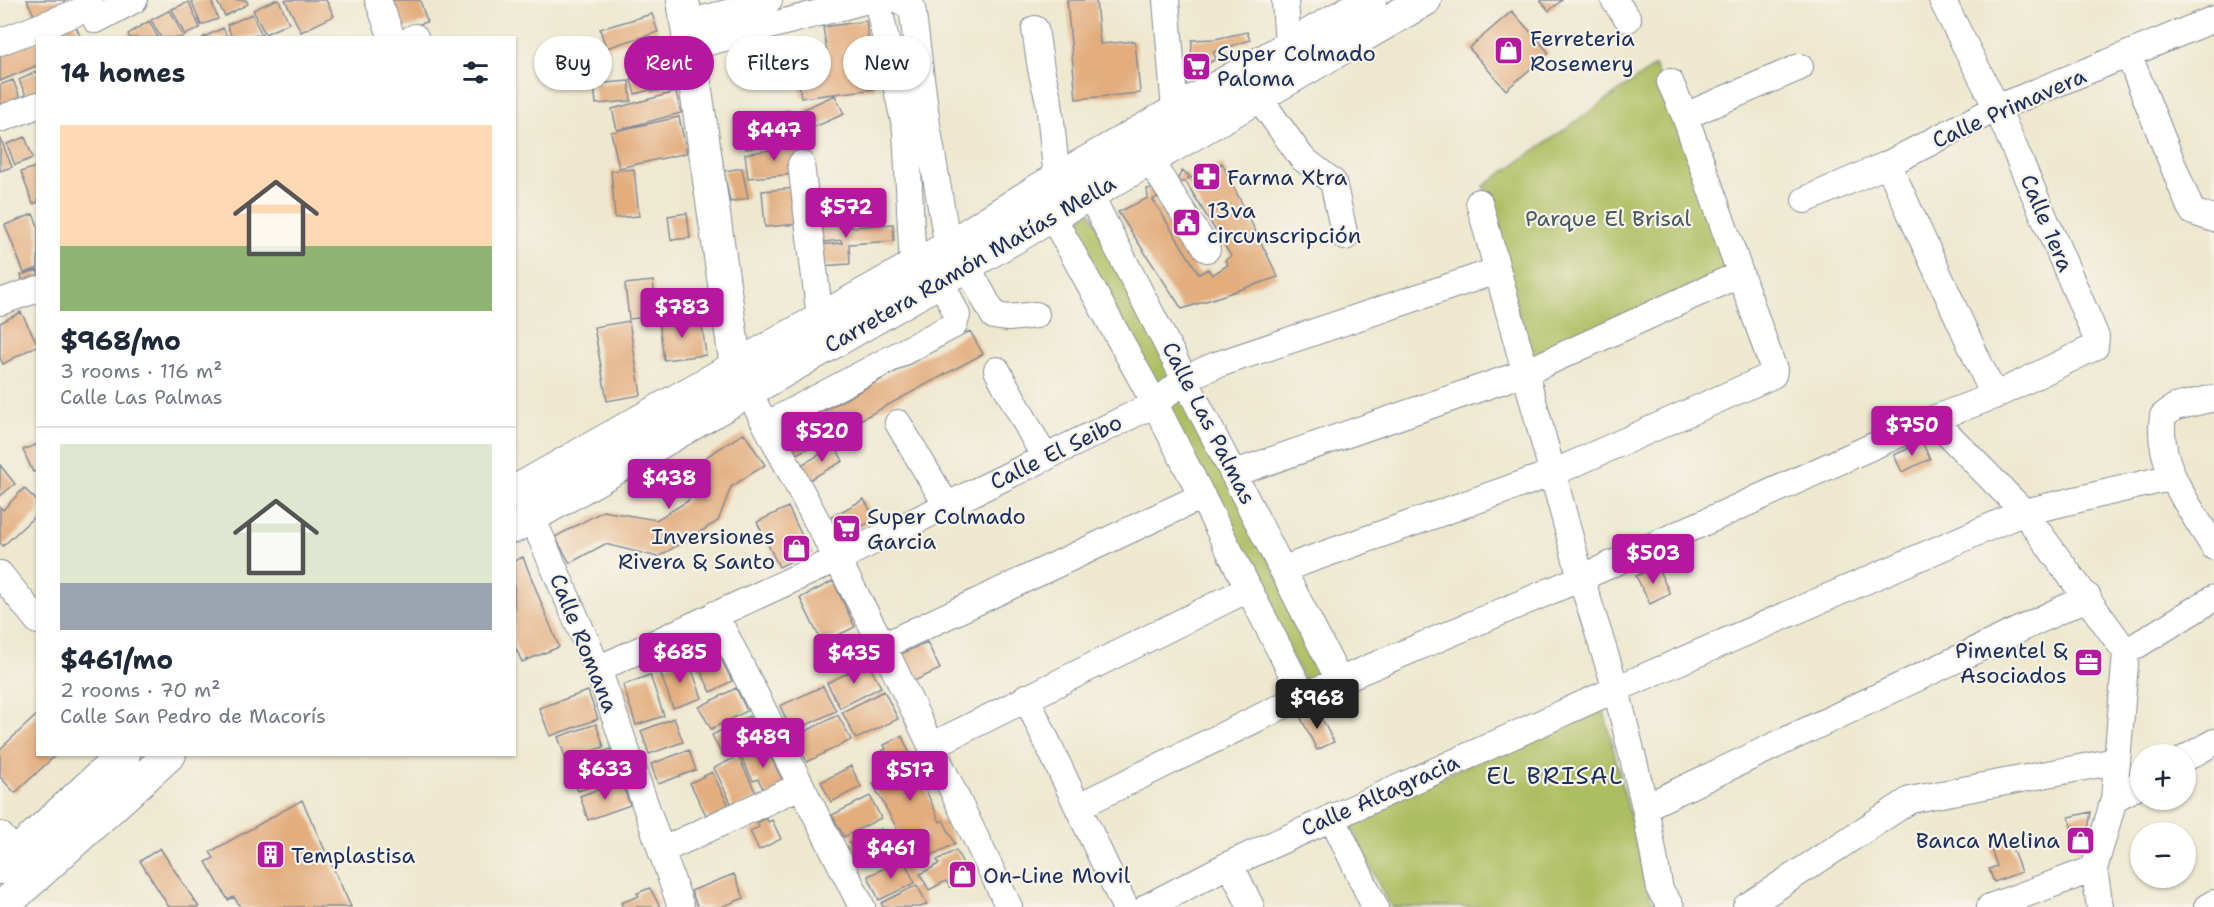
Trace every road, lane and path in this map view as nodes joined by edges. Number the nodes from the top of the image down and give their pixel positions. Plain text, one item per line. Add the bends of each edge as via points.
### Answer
1 (134, 0) edge
2 (378, 0) edge
3 (769, 0) edge
4 (868, 0) edge
5 (877, 0) edge
6 (899, 0) edge
7 (1166, 0) edge
8 (1285, 0) edge
9 (1370, 0) edge
10 (1425, 0) edge
11 (1942, 0) edge
12 (94, 16) edge
13 (2214, 19) edge
14 (686, 23) edge
15 (1035, 29) dead end
16 (391, 36) edge
17 (0, 42) edge
18 (1288, 47) junction
19 (2129, 56) junction
20 (1800, 67) dead end
21 (1670, 82) dead end
22 (1259, 98) junction
23 (36, 106) edge
24 (1997, 108) junction
25 (1175, 111) junction
26 (1685, 116) junction
27 (0, 119) edge
28 (916, 127) junction
29 (1188, 139) junction
30 (1150, 161) junction
31 (801, 164) dead end
32 (1888, 164) junction
33 (1065, 183) junction
34 (1804, 200) dead end
35 (1479, 202) dead end
36 (1053, 216) junction
37 (2214, 219) edge
38 (1345, 237) dead end
39 (1207, 249) dead end
40 (958, 257) junction
41 (913, 267) junction
42 (1496, 271) junction
43 (1740, 274) junction
44 (941, 281) junction
45 (36, 290) edge
46 (0, 302) edge
47 (1036, 315) dead end
48 (820, 318) junction
49 (997, 370) dead end
50 (1524, 373) junction
51 (1186, 378) junction
52 (742, 379) junction
53 (1994, 396) junction
54 (2214, 398) edge
55 (1155, 404) junction
56 (1934, 419) junction
57 (898, 423) dead end
58 (768, 424) junction
59 (1045, 458) junction
60 (1235, 473) junction
61 (1553, 473) junction
62 (2173, 477) junction
63 (1202, 496) junction
64 (947, 506) junction
65 (520, 512) edge
66 (2024, 512) junction
67 (2214, 547) edge
68 (835, 560) junction
69 (1283, 569) junction
70 (0, 574) edge
71 (1581, 578) junction
72 (1248, 589) junction
73 (2088, 597) junction
74 (2214, 598) edge
75 (715, 614) junction
76 (36, 619) edge
77 (883, 646) junction
78 (2126, 652) junction
79 (598, 669) junction
80 (1339, 680) junction
81 (1616, 689) junction
82 (1303, 696) junction
83 (1026, 697) junction
84 (2214, 742) edge
85 (930, 746) junction
86 (2196, 752) edge
87 (122, 756) edge
88 (158, 758) edge
89 (2116, 761) junction
90 (801, 786) junction
91 (2130, 790) edge
92 (2115, 799) junction
93 (1078, 806) junction
94 (1645, 807) junction
95 (1332, 817) junction
96 (661, 851) junction
97 (13, 858) edge
98 (1230, 864) junction
99 (2094, 869) junction
100 (2214, 903) edge
101 (853, 904) edge
102 (2, 907) edge
103 (681, 907) edge
104 (1009, 907) edge
105 (1125, 907) edge
106 (1147, 907) edge
107 (1251, 907) edge
108 (1376, 907) edge
109 (1671, 907) edge
110 (1746, 907) edge
111 (1990, 907) edge
112 (2100, 907) edge
113 (2208, 907) edge

1 - 12 street
2 - 16 street
3 - 14 street
4 - 14 street
5 - 28 street
6 - 28 street via 912,7
7 - 25 street
8 - 18 street
9 - 18 main road, Carretera Ramón Matías Mella
10 - 22 main road, Carretera Ramón Matías Mella
11 - 24 street, Calle 1era
12 - 17 street
13 - 19 street, Calle Primavera
14 - 52 main road
15 - 33 street
18 - 25 main road, Carretera Ramón Matías Mella
19 - 24 street, Calle Primavera
19 - 37 street via 2189,205 2193,212
20 - 26 street
21 - 26 street
22 - 29 main road, Carretera Ramón Matías Mella
22 - 38 street via 1302,158 1333,182
23 - 27 street
24 - 32 street, Calle Primavera
24 - 53 street, Calle 1era via 2096,337 2095,347 2085,353
25 - 29 street
25 - 33 main road, Carretera Ramón Matías Mella
26 - 43 street
28 - 40 street
28 - 41 street
29 - 30 main road, Carretera Ramón Matías Mella
30 - 33 main road, Carretera Ramón Matías Mella
30 - 39 street
31 - 48 street
32 - 34 street, Calle Primavera
32 - 53 street
33 - 36 main road, Carretera Ramón Matías Mella
33 - 36 street, Calle Las Palmas
33 - 40 main road, Carretera Ramón Matías Mella
33 - 51 street, Calle Las Palmas
35 - 42 street
36 - 40 main road, Carretera Ramón Matías Mella
36 - 55 street, Calle Las Palmas
40 - 41 main road, Carretera Ramón Matías Mella
40 - 44 main road, Carretera Ramón Matías Mella
40 - 47 street via 994,316
41 - 48 main road, Carretera Ramón Matías Mella
42 - 50 street
42 - 51 street, Calle El Seibo
43 - 50 street
43 - 61 street via 1773,375
44 - 52 main road, Carretera Ramón Matías Mella
44 - 58 street via 957,315 954,325
45 - 46 street
48 - 52 main road, Carretera Ramón Matías Mella
49 - 59 street
50 - 60 street
50 - 61 street
51 - 55 street, Calle El Seibo
51 - 60 street, Calle Las Palmas
52 - 58 street
52 - 65 main road, Carretera Ramón Matías Mella
53 - 56 street
54 - 62 street via 2175,407 2163,416 2166,458
55 - 59 street, Calle El Seibo
55 - 63 street, Calle Las Palmas
56 - 66 street
56 - 71 street
57 - 64 street
58 - 68 street
59 - 64 street, Calle El Seibo
60 - 69 street, Calle Las Palmas
61 - 69 street
61 - 71 street
62 - 66 street, Calle Altagracia
62 - 67 street
63 - 72 street, Calle Las Palmas
63 - 77 street
64 - 68 street, Calle El Seibo
65 - 79 street, Calle Romana
66 - 73 street
66 - 81 street, Calle Altagracia
68 - 75 street, Calle El Seibo
68 - 77 street
69 - 80 street, Calle Las Palmas
70 - 76 street
71 - 80 street
71 - 81 street
72 - 82 street, Calle Las Palmas
72 - 83 street
73 - 78 street
73 - 94 street
74 - 78 street
75 - 79 street, Calle El Seibo
75 - 90 street
77 - 85 street
78 - 89 street
79 - 96 street, Calle Romana
80 - 82 street
81 - 94 street
81 - 95 street, Calle Altagracia
82 - 93 street
83 - 85 street
83 - 93 street
84 - 86 street
85 - 104 street
87 - 97 main road
88 - 97 main road
89 - 92 street
89 - 110 street via 1910,800
90 - 96 street
90 - 101 street
91 - 92 street
92 - 99 street
93 - 105 street
94 - 109 street via 1660,890
95 - 98 street, Calle Altagracia
95 - 108 street
96 - 103 street, Calle Romana
97 - 102 main road
98 - 106 street, Calle Altagracia
98 - 107 street
99 - 111 street
99 - 112 street
100 - 113 street

